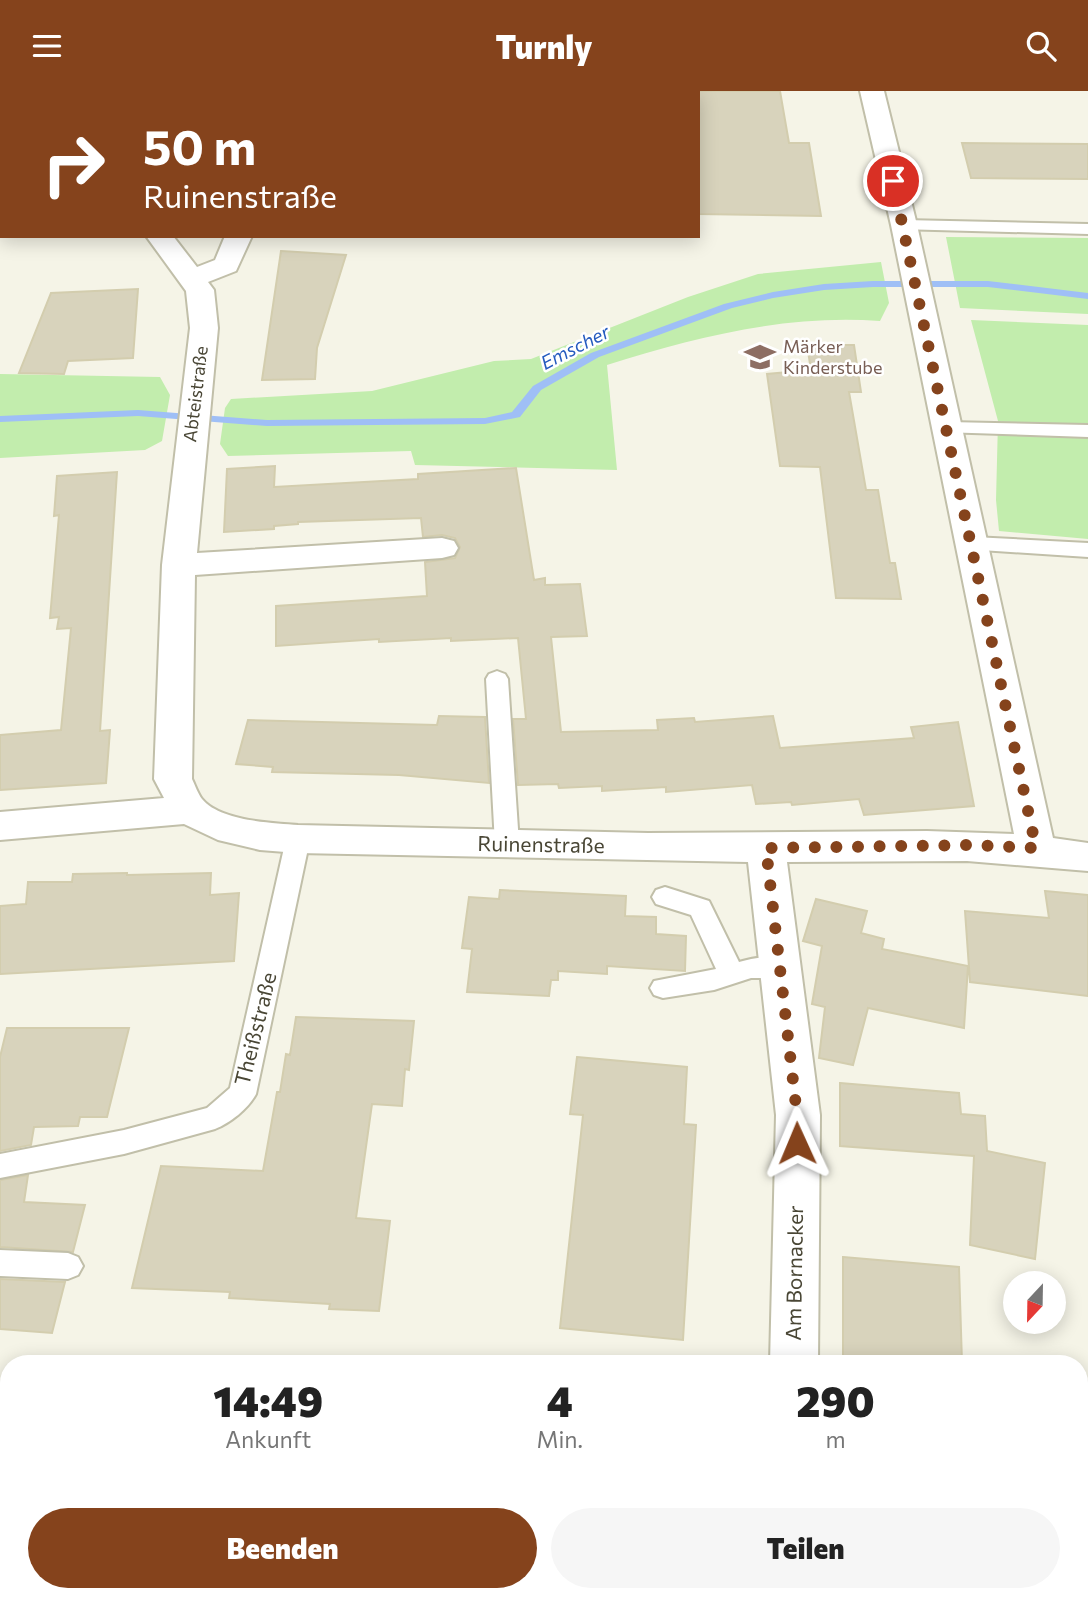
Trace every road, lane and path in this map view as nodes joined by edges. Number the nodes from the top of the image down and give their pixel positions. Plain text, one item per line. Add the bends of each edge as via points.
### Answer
1 (872, 91) edge
2 (904, 225) junction
3 (1088, 229) edge
4 (160, 238) edge
5 (238, 238) edge
6 (191, 279) junction
7 (948, 428) junction
8 (1088, 431) edge
9 (973, 544) junction
10 (443, 548) dead end
11 (1088, 550) edge
12 (179, 565) junction
13 (497, 679) dead end
14 (189, 810) junction
15 (0, 826) edge
16 (298, 839) junction
17 (507, 844) junction
18 (766, 848) junction
19 (1036, 848) junction
20 (1088, 857) edge
21 (664, 897) dead end
22 (781, 968) junction
23 (732, 975) junction
24 (663, 988) dead end
25 (0, 1166) edge
26 (0, 1263) edge
27 (68, 1266) dead end
28 (794, 1355) edge

1 - 2 street
2 - 3 lane
2 - 7 street
4 - 6 street, Abteistraße
5 - 6 street via 226,265
6 - 12 street, Abteistraße via 200,290 204,328
7 - 8 lane
7 - 9 street
9 - 11 lane
9 - 19 street
10 - 12 street
12 - 14 street, Abteistraße via 173,779
13 - 17 lane
14 - 15 street
14 - 16 street, Ruinenstraße via 218,826
16 - 17 street, Ruinenstraße
16 - 25 lane, Theißstraße via 242,1094 215,1117 124,1142
17 - 18 street, Ruinenstraße
18 - 19 street, Ruinenstraße
18 - 22 street, Am Bornacker
19 - 20 street, Ruinenstraße
21 - 23 lane via 700,908
22 - 23 lane via 751,968
22 - 28 street, Am Bornacker via 797,1115
23 - 24 lane
26 - 27 lane

